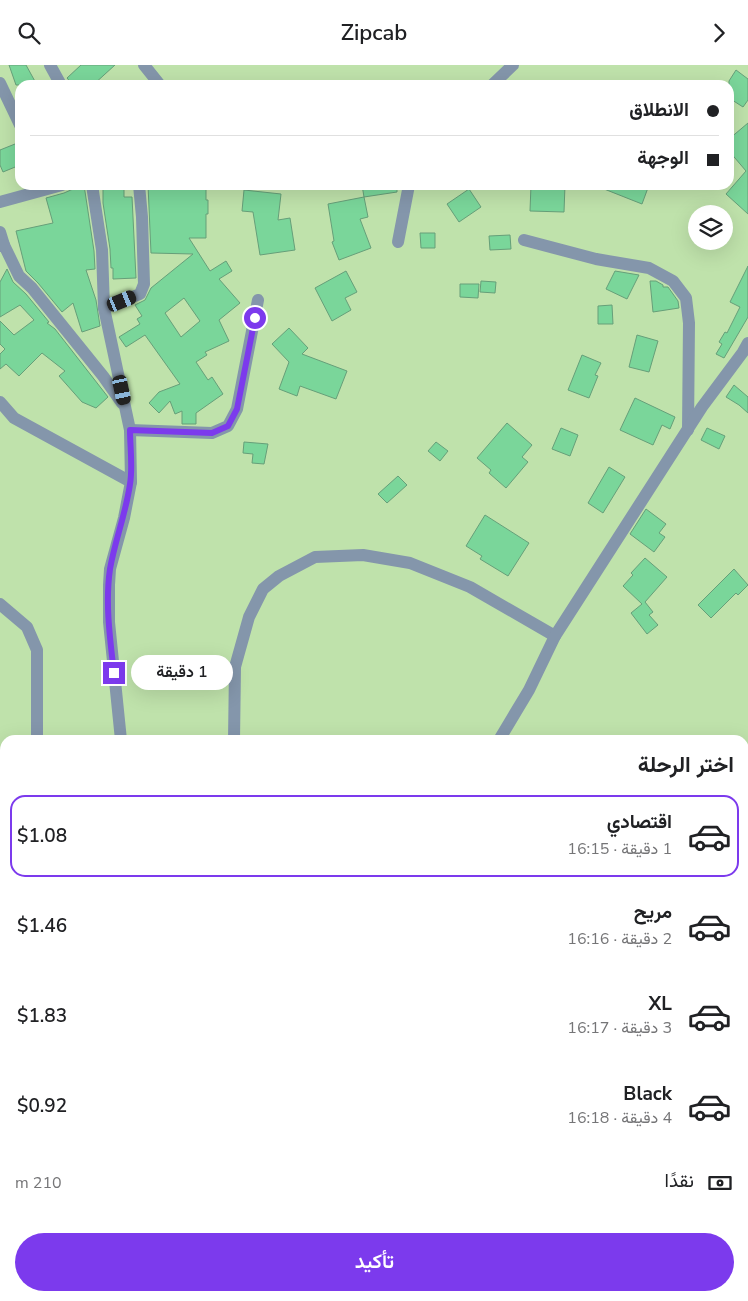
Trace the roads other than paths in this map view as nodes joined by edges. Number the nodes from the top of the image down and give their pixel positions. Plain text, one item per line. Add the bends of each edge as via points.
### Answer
1 (50, 65) edge
2 (144, 65) edge
3 (513, 65) edge
4 (58, 80) edge
5 (156, 80) edge
6 (497, 80) edge
7 (0, 83) edge
8 (15, 114) edge
9 (44, 190) edge
10 (93, 190) edge
11 (139, 190) edge
12 (409, 190) edge
13 (0, 202) edge
14 (0, 232) edge
15 (524, 240) dead end
16 (398, 242) dead end
17 (2, 245) edge
18 (258, 300) dead end
19 (104, 308) junction
20 (748, 343) edge
21 (0, 401) edge
22 (125, 407) junction
23 (130, 430) junction
24 (688, 430) junction
25 (131, 482) junction
26 (0, 604) edge
27 (555, 636) junction
28 (37, 735) edge
29 (120, 735) edge
30 (234, 735) edge
31 (502, 735) edge

1 - 4 street
2 - 5 street
3 - 6 street
7 - 8 street
9 - 13 street
10 - 19 street via 102,250
11 - 19 street via 144,284 140,294
12 - 16 street
14 - 17 street
15 - 24 street via 596,259 650,268 673,281 686,298 689,323
17 - 22 street via 19,276 32,288
18 - 23 street via 237,409 228,426 212,433
19 - 22 street
20 - 24 street
21 - 25 street via 18,421
22 - 23 street
23 - 25 street
24 - 27 street
25 - 29 street via 109,585 110,631
26 - 28 street via 27,627 37,650
27 - 30 street via 470,587 410,563 363,555 315,557 279,576 263,589 249,617 235,667
27 - 31 street via 529,690

